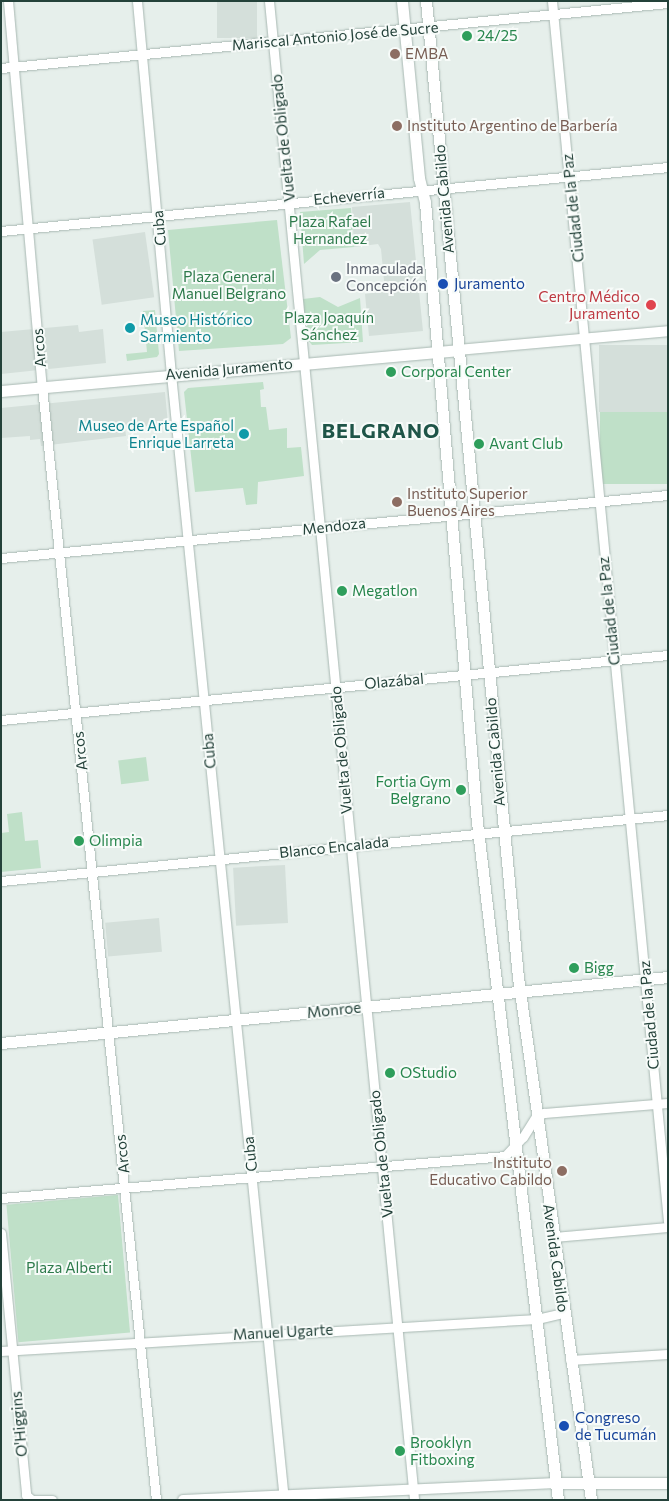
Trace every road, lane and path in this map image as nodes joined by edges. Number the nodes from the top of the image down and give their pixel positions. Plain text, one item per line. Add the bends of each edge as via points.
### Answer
1 (8, 1) edge
2 (137, 1) edge
3 (269, 1) edge
4 (402, 1) edge
5 (426, 1) edge
6 (552, 1) edge
7 (668, 3) edge
8 (554, 16) junction
9 (429, 27) junction
10 (404, 29) junction
11 (273, 42) junction
12 (143, 55) junction
13 (14, 67) junction
14 (1, 68) edge
15 (668, 167) edge
16 (570, 177) junction
17 (443, 188) junction
18 (422, 189) junction
19 (289, 202) junction
20 (158, 216) junction
21 (29, 228) junction
22 (1, 231) edge
23 (668, 331) edge
24 (586, 339) junction
25 (455, 350) junction
26 (437, 351) junction
27 (303, 362) junction
28 (171, 374) junction
29 (42, 387) junction
30 (1, 391) edge
31 (668, 495) edge
32 (599, 502) junction
33 (474, 512) junction
34 (449, 514) junction
35 (320, 528) junction
36 (189, 540) junction
37 (59, 552) junction
38 (1, 558) edge
39 (668, 655) edge
40 (614, 660) junction
41 (488, 673) junction
42 (463, 675) junction
43 (335, 687) junction
44 (204, 700) junction
45 (76, 713) junction
46 (1, 720) edge
47 (668, 815) edge
48 (630, 818) junction
49 (502, 830) junction
50 (478, 833) junction
51 (350, 846) junction
52 (219, 860) junction
53 (92, 872) junction
54 (1, 881) edge
55 (668, 977) edge
56 (646, 979) junction
57 (520, 992) junction
58 (496, 994) junction
59 (366, 1006) junction
60 (236, 1020) junction
61 (108, 1033) junction
62 (1, 1043) edge
63 (668, 1103) edge
64 (656, 1104) junction
65 (536, 1116) junction
66 (514, 1147) junction
67 (382, 1166) junction
68 (252, 1176) junction
69 (125, 1187) junction
70 (1, 1198) edge
71 (668, 1222) edge
72 (668, 1227) edge
73 (1, 1233) edge
74 (554, 1237) junction
75 (564, 1313) junction
76 (536, 1319) junction
77 (397, 1326) junction
78 (268, 1333) junction
79 (140, 1341) junction
80 (12, 1350) junction
81 (1, 1351) edge
82 (668, 1354) edge
83 (570, 1360) junction
84 (557, 1483) junction
85 (668, 1483) edge
86 (589, 1485) junction
87 (413, 1495) edge
88 (284, 1498) edge
89 (52, 1500) edge
90 (156, 1500) edge
91 (183, 1500) edge
92 (558, 1500) edge
93 (591, 1500) edge

1 - 13 street, Arcos
2 - 12 street, Cuba
3 - 11 street, Vuelta de Obligado
4 - 10 main road, Avenida Cabildo
5 - 9 main road, Avenida Cabildo
6 - 8 street, Ciudad de la Paz
7 - 8 street, Mariscal Antonio José de Sucre
8 - 9 street, Mariscal Antonio José de Sucre
8 - 16 street, Ciudad de la Paz
9 - 10 street, Mariscal Antonio José de Sucre
9 - 17 main road, Avenida Cabildo
10 - 11 street, Mariscal Antonio José de Sucre
10 - 18 main road, Avenida Cabildo
11 - 12 street, Mariscal Antonio José de Sucre
11 - 19 street, Vuelta de Obligado
12 - 13 street, Mariscal Antonio José de Sucre
12 - 20 street, Cuba
13 - 14 street, Mariscal Antonio José de Sucre
13 - 21 street, Arcos
15 - 16 street, Echeverría
16 - 17 street, Echeverría
16 - 24 street, Ciudad de la Paz
17 - 18 street, Echeverría
17 - 25 main road, Avenida Cabildo
18 - 19 street, Echeverría
18 - 26 main road, Avenida Cabildo
19 - 20 street, Echeverría
19 - 27 street, Vuelta de Obligado
20 - 21 street, Echeverría
20 - 28 street, Cuba
21 - 22 street, Echeverría
21 - 29 street, Arcos
23 - 24 street
24 - 25 street
24 - 32 street, Ciudad de la Paz
25 - 26 main road, Avenida Juramento
25 - 33 main road, Avenida Cabildo
26 - 27 main road, Avenida Juramento
26 - 34 main road, Avenida Cabildo
27 - 28 main road, Avenida Juramento
27 - 35 street, Vuelta de Obligado
28 - 29 main road, Avenida Juramento
28 - 36 street, Cuba
29 - 30 main road, Avenida Juramento
29 - 37 street, Arcos
31 - 32 street, Mendoza
32 - 33 street, Mendoza
32 - 40 street, Ciudad de la Paz
33 - 34 street, Mendoza
33 - 41 main road, Avenida Cabildo
34 - 35 street, Mendoza
34 - 42 main road, Avenida Cabildo
35 - 36 street, Mendoza
35 - 43 street, Vuelta de Obligado
36 - 37 street, Mendoza
36 - 44 street, Cuba
37 - 38 street, Mendoza
37 - 45 street, Arcos
39 - 40 street, Olazábal
40 - 41 street, Olazábal
40 - 48 street, Ciudad de la Paz
41 - 42 street, Olazábal
41 - 49 main road, Avenida Cabildo
42 - 43 street, Olazábal
42 - 50 main road, Avenida Cabildo
43 - 44 street, Olazábal
43 - 51 street, Vuelta de Obligado
44 - 45 street, Olazábal
44 - 52 street, Cuba
45 - 46 street, Olazábal
45 - 53 street, Arcos
47 - 48 street, Blanco Encalada
48 - 49 street, Blanco Encalada
48 - 56 street, Ciudad de la Paz
49 - 50 street, Blanco Encalada
49 - 57 main road, Avenida Cabildo
50 - 51 street, Blanco Encalada
50 - 58 main road, Avenida Cabildo
51 - 52 street, Blanco Encalada
51 - 59 street, Vuelta de Obligado
52 - 53 street, Blanco Encalada
52 - 60 street, Cuba
53 - 54 street, Blanco Encalada
53 - 61 street, Arcos
55 - 56 main road, Monroe
56 - 57 main road, Monroe
56 - 64 street, Ciudad de la Paz
57 - 58 main road, Monroe
57 - 65 main road, Avenida Cabildo
58 - 59 main road, Monroe
58 - 66 main road, Avenida Cabildo
59 - 60 main road, Monroe
59 - 67 street, Vuelta de Obligado
60 - 61 main road, Monroe
60 - 68 street, Cuba
61 - 62 main road, Monroe
61 - 69 street, Arcos
63 - 64 street
64 - 65 street
64 - 71 street, Ciudad de la Paz
65 - 66 street
65 - 74 main road, Avenida Cabildo
66 - 67 street via 505,1156
66 - 76 main road, Avenida Cabildo
67 - 68 street
67 - 77 street, Vuelta de Obligado
68 - 69 street
68 - 78 street, Cuba
69 - 70 street
69 - 79 street, Arcos
72 - 74 street
73 - 80 street, O'Higgins
74 - 75 main road, Avenida Cabildo
75 - 76 street, Manuel Ugarte
75 - 83 main road, Avenida Cabildo
76 - 77 street, Manuel Ugarte
76 - 84 main road, Avenida Cabildo
77 - 78 street, Manuel Ugarte
77 - 87 street, Vuelta de Obligado
78 - 79 street, Manuel Ugarte
78 - 88 street, Cuba
79 - 80 street, Manuel Ugarte
79 - 90 street, Arcos
80 - 81 street, Manuel Ugarte
80 - 89 street, O'Higgins via 26,1496 32,1500
82 - 83 street
83 - 86 main road, Avenida Cabildo
84 - 86 main road
84 - 87 street
84 - 92 main road, Avenida Cabildo
85 - 86 main road
86 - 93 main road, Avenida Cabildo
87 - 88 street
88 - 91 street

